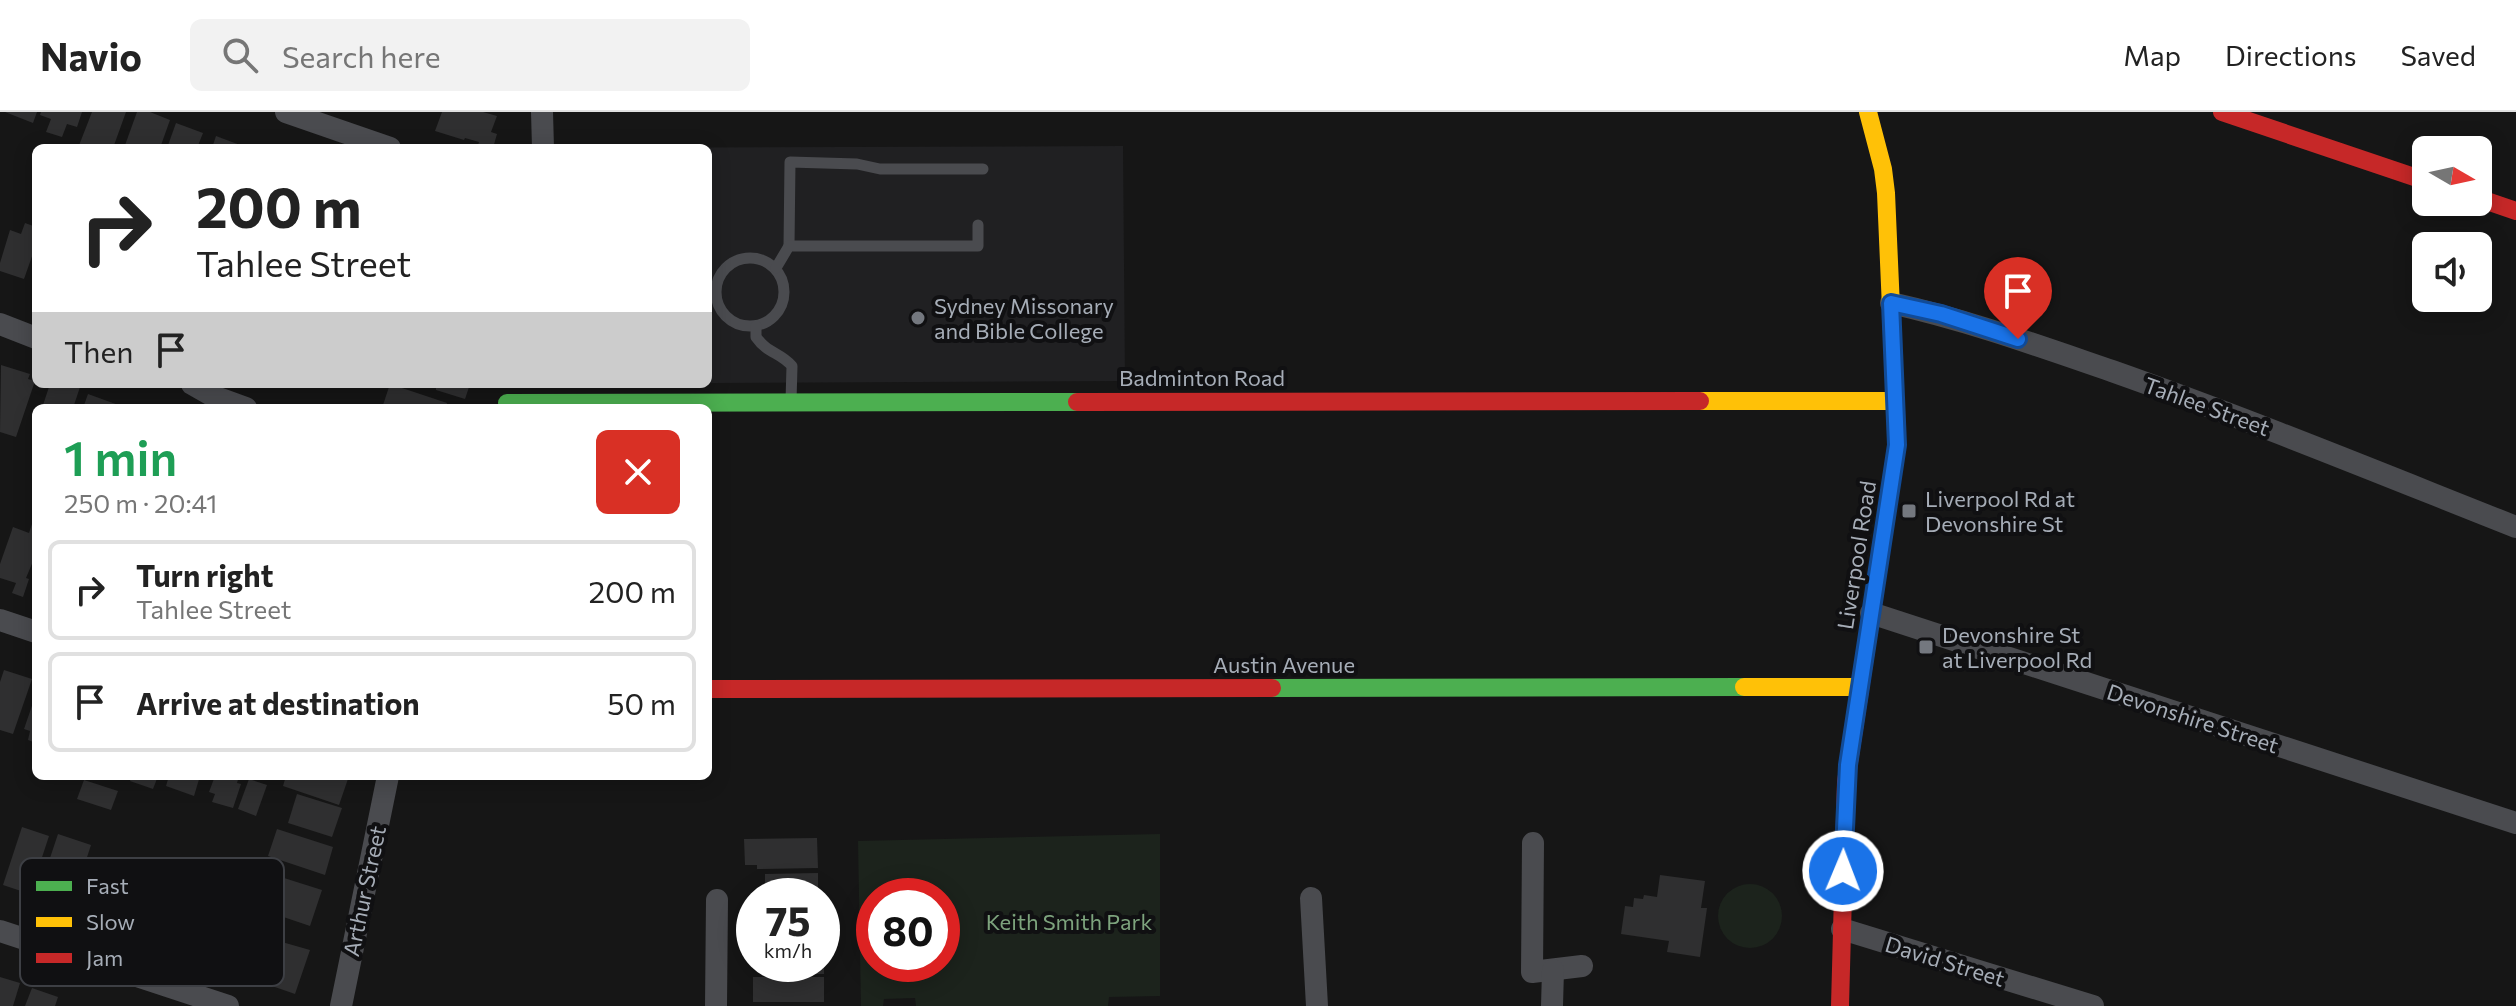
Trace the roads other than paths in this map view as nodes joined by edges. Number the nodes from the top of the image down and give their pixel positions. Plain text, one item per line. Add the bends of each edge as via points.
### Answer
1 (286, 112) edge
2 (542, 112) edge
3 (1868, 112) edge
4 (2222, 112) edge
5 (378, 144) edge
6 (543, 144) edge
7 (983, 169) dead end
8 (2412, 176) edge
9 (2492, 200) edge
10 (2514, 203) edge
11 (978, 225) dead end
12 (789, 246) junction
13 (776, 268) junction
14 (1891, 303) junction
15 (0, 324) edge
16 (756, 326) junction
17 (32, 336) edge
18 (199, 388) edge
19 (509, 398) edge
20 (791, 401) junction
21 (1896, 401) junction
22 (235, 404) edge
23 (2516, 527) edge
24 (1871, 613) junction
25 (0, 620) edge
26 (32, 631) edge
27 (1859, 687) junction
28 (712, 689) edge
29 (387, 780) edge
30 (2516, 823) edge
31 (1533, 843) dead end
32 (1311, 898) dead end
33 (717, 900) dead end
34 (1842, 929) junction
35 (0, 931) edge
36 (20, 938) edge
37 (1582, 966) dead end
38 (1553, 970) junction
39 (167, 986) edge
40 (228, 1006) edge
41 (341, 1006) edge
42 (716, 1006) edge
43 (1317, 1006) edge
44 (1552, 1006) edge
45 (1840, 1006) edge
46 (2093, 1006) edge

1 - 5 street
2 - 6 street
3 - 14 main road, Liverpool Road via 1886,193
4 - 8 main road
7 - 12 lane via 790,162
9 - 10 main road
11 - 12 lane via 978,246
12 - 13 lane
13 - 16 lane via 785,288 783,302 778,313
13 - 16 lane via 766,260 742,258 720,274 719,307 726,317
14 - 21 main road, Liverpool Road
14 - 23 street, Tahlee Street via 1970,323 2208,405
15 - 17 street
16 - 20 lane via 756,337 765,349 792,366
18 - 22 street
19 - 20 main road, Badminton Road
20 - 21 main road, Badminton Road
21 - 24 main road, Liverpool Road via 1894,473
24 - 27 main road, Liverpool Road
24 - 30 street, Devonshire Street
25 - 26 street
27 - 28 main road, Austin Avenue
27 - 34 main road, Liverpool Road via 1846,782
29 - 41 street, Arthur Street
31 - 38 street via 1532,972
32 - 43 street
33 - 42 street
34 - 45 main road, Liverpool Road
34 - 46 street, David Street
35 - 36 street
37 - 38 street
38 - 44 street
39 - 40 street

